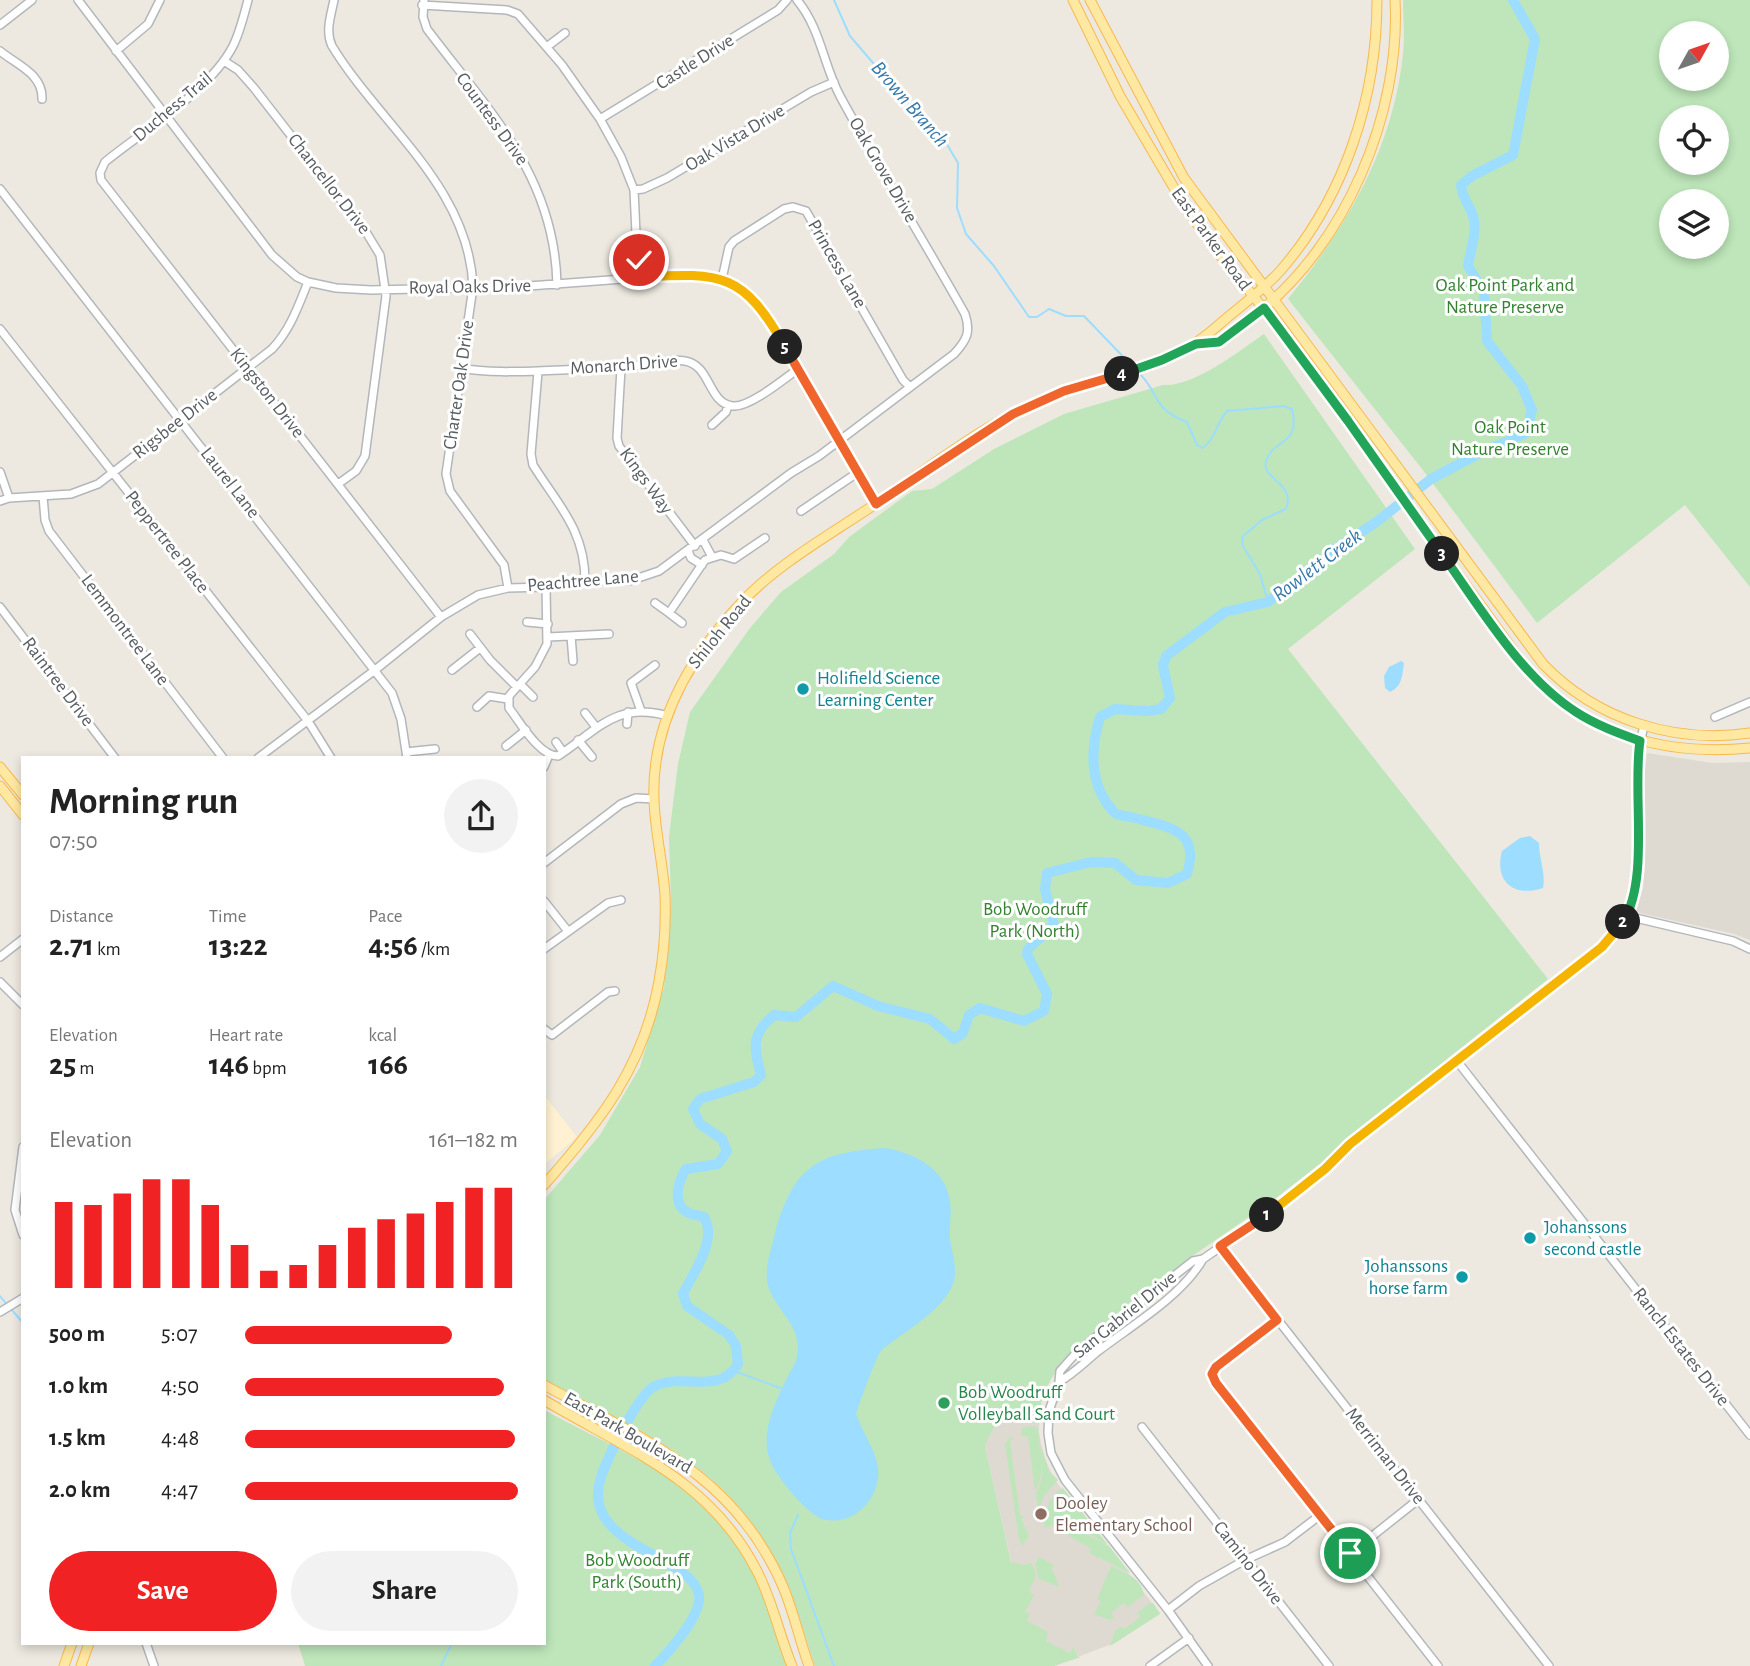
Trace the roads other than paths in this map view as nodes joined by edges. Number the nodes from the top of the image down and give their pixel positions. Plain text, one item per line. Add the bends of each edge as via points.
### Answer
1 (32, 0) edge
2 (78, 0) edge
3 (160, 0) edge
4 (248, 0) edge
5 (334, 0) edge
6 (787, 0) edge
7 (797, 0) edge
8 (1073, 0) edge
9 (1090, 0) edge
10 (1377, 0) edge
11 (1395, 0) edge
12 (423, 2) edge
13 (0, 25) edge
14 (565, 33) dead end
15 (548, 46) junction
16 (0, 51) edge
17 (116, 51) junction
18 (224, 61) junction
19 (834, 82) junction
20 (42, 99) dead end
21 (165, 115) junction
22 (600, 119) junction
23 (1154, 124) junction
24 (1140, 131) junction
25 (102, 166) joint
26 (0, 189) edge
27 (634, 190) junction
28 (638, 277) junction
29 (722, 279) junction
30 (307, 282) junction
31 (557, 285) junction
32 (1265, 286) junction
33 (473, 287) junction
34 (385, 288) junction
35 (1253, 296) junction
36 (1275, 299) junction
37 (1264, 308) junction
38 (0, 328) edge
39 (967, 339) joint
40 (1196, 344) junction
41 (247, 368) junction
42 (460, 368) junction
43 (621, 368) junction
44 (798, 369) junction
45 (538, 372) junction
46 (909, 386) junction
47 (728, 405) junction
48 (181, 420) junction
49 (712, 425) dead end
50 (838, 441) junction
51 (0, 472) edge
52 (113, 473) junction
53 (857, 473) junction
54 (338, 484) junction
55 (43, 496) junction
56 (9, 498) junction
57 (0, 501) edge
58 (876, 504) junction
59 (802, 511) dead end
60 (765, 538) dead end
61 (703, 540) junction
62 (692, 549) junction
63 (706, 561) junction
64 (585, 581) junction
65 (508, 587) junction
66 (547, 587) junction
67 (655, 603) dead end
68 (0, 607) edge
69 (669, 613) junction
70 (441, 617) junction
71 (527, 622) dead end
72 (682, 623) dead end
73 (548, 624) junction
74 (470, 634) dead end
75 (609, 634) dead end
76 (571, 636) junction
77 (548, 637) junction
78 (1526, 645) junction
79 (480, 648) junction
80 (1515, 654) junction
81 (573, 661) dead end
82 (655, 665) dead end
83 (375, 670) junction
84 (452, 670) dead end
85 (519, 686) junction
86 (1575, 692) junction
87 (533, 697) dead end
88 (508, 699) junction
89 (1750, 702) edge
90 (1567, 705) junction
91 (477, 707) dead end
92 (640, 711) junction
93 (628, 712) junction
94 (585, 713) dead end
95 (668, 716) junction
96 (1715, 717) dead end
97 (308, 721) junction
98 (627, 724) dead end
99 (1644, 726) junction
100 (596, 727) junction
101 (526, 730) junction
102 (1750, 733) edge
103 (578, 740) junction
104 (1640, 741) junction
105 (556, 742) dead end
106 (506, 746) dead end
107 (1750, 748) edge
108 (435, 749) dead end
109 (564, 752) junction
110 (407, 755) edge
111 (549, 755) junction
112 (113, 756) edge
113 (221, 756) edge
114 (261, 756) edge
115 (330, 756) edge
116 (592, 757) dead end
117 (546, 762) edge
118 (0, 767) edge
119 (0, 786) edge
120 (21, 793) edge
121 (654, 799) junction
122 (21, 812) edge
123 (546, 861) edge
124 (621, 900) dead end
125 (546, 904) edge
126 (1627, 916) junction
127 (567, 930) junction
128 (21, 941) edge
129 (546, 947) edge
130 (1750, 949) edge
131 (0, 957) edge
132 (0, 982) edge
133 (615, 991) dead end
134 (21, 1003) edge
135 (546, 1030) edge
136 (1457, 1061) junction
137 (21, 1163) edge
138 (546, 1183) edge
139 (21, 1229) edge
140 (1220, 1246) junction
141 (1203, 1259) junction
142 (21, 1299) edge
143 (0, 1312) edge
144 (1277, 1320) junction
145 (1059, 1382) junction
146 (546, 1386) edge
147 (546, 1402) edge
148 (1142, 1427) dead end
149 (1750, 1434) edge
150 (1419, 1499) junction
151 (1319, 1516) junction
152 (1350, 1553) junction
153 (1245, 1560) junction
154 (1168, 1611) junction
155 (1189, 1638) junction
156 (71, 1645) edge
157 (88, 1645) edge
158 (147, 1645) edge
159 (64, 1666) edge
160 (81, 1666) edge
161 (155, 1666) edge
162 (792, 1666) edge
163 (809, 1666) edge
164 (1150, 1666) edge
165 (1208, 1666) edge
166 (1329, 1666) edge
167 (1438, 1666) edge
168 (1549, 1666) edge

1 - 13 street
2 - 17 street, Royal Oaks Drive
3 - 17 street via 148,24
4 - 18 street, Duchess Trail
5 - 33 street, Charter Oak Drive via 329,27 332,46 446,195 464,231
6 - 22 street, Castle Drive via 778,10
7 - 19 street, Oak Grove Drive via 818,33
8 - 24 main road, East Parker Road
9 - 23 main road, East Parker Road
10 - 32 main road, Shiloh Road via 1370,83 1346,162 1317,220
11 - 36 main road, Shiloh Road via 1390,82 1365,165 1332,228
12 - 15 street via 507,10 518,14
12 - 31 street, Countess Drive via 427,29 528,169 553,240
14 - 15 street
15 - 22 street
16 - 20 street via 31,73 42,88
17 - 21 street, Royal Oaks Drive
18 - 21 street, Duchess Trail via 200,88
18 - 34 street, Chancellor Drive via 246,78 369,235 380,255
19 - 27 street, Oak Vista Drive via 667,178
19 - 39 street, Oak Grove Drive via 965,314
21 - 25 street, Duchess Trail
21 - 30 street, Royal Oaks Drive via 272,255
22 - 27 street
23 - 24 main road
23 - 32 main road, East Parker Road via 1184,178
24 - 35 main road, East Parker Road via 1193,219
25 - 41 street, Kingston Drive via 101,180
26 - 48 street, Laurel Lane
27 - 28 street
28 - 29 street, Royal Oaks Drive via 691,274
28 - 31 street, Royal Oaks Drive
29 - 44 street, Royal Oaks Drive via 761,308
29 - 46 street, Princess Lane via 734,241 784,209 806,211
30 - 34 street, Royal Oaks Drive via 336,288
30 - 41 street, Rigsbee Drive via 284,336
31 - 33 street, Royal Oaks Drive
32 - 35 main road, Shiloh Road
32 - 36 main road, East Parker Road
33 - 34 street, Royal Oaks Drive
33 - 42 street, Charter Oak Drive
34 - 54 street, Chancellor Drive via 365,456 356,471
35 - 37 main road, East Parker Road
35 - 40 main road, Shiloh Road
36 - 37 main road, Shiloh Road
36 - 78 main road, East Parker Road
37 - 40 main road, Shiloh Road via 1219,342
37 - 80 main road, East Parker Road
38 - 52 street, Peppertree Place
39 - 46 street, Peachtree Lane
40 - 58 main road, Shiloh Road via 1148,365 1064,391 1002,421
41 - 48 street, Rigsbee Drive
41 - 54 street, Kingston Drive
42 - 45 street, Monarch Drive
42 - 65 street, Charter Oak Drive via 448,484 504,565
43 - 45 street, Monarch Drive
43 - 47 street, Monarch Drive via 681,360 695,363
43 - 62 street, Kings Way via 619,446
44 - 47 street via 745,405
44 - 50 street, Royal Oaks Drive
45 - 64 street via 533,465 577,534
46 - 50 street, Peachtree Lane
47 - 49 street
48 - 52 street, Rigsbee Drive
48 - 83 street, Laurel Lane
50 - 53 street, Royal Oaks Drive
50 - 61 street, Peachtree Lane
51 - 56 street
52 - 55 street, Rigsbee Drive via 86,490
52 - 97 street, Peppertree Place
53 - 58 street, Royal Oaks Drive
53 - 59 street
54 - 70 street, Kingston Drive
55 - 56 street, Rigsbee Drive
55 - 113 street, Lemmontree Lane via 49,531
56 - 57 street, Rigsbee Drive
58 - 95 main road, Shiloh Road via 742,601 702,649
60 - 63 street via 734,559 722,555
61 - 62 street, Peachtree Lane
61 - 63 street
62 - 63 street, Kings Way via 691,558
62 - 64 street, Peachtree Lane via 659,571 629,581
63 - 69 street
64 - 66 street, Peachtree Lane
65 - 66 street, Peachtree Lane
65 - 70 street, Peachtree Lane via 478,595
66 - 73 street
67 - 69 street
68 - 112 street, Raintree Drive
69 - 72 street
70 - 83 street, Peachtree Lane
71 - 73 street
73 - 77 street
74 - 79 street
75 - 76 street
76 - 77 street
76 - 81 street
77 - 85 street via 538,663
78 - 80 main road
78 - 86 main road, East Parker Road
79 - 84 street
79 - 85 street
80 - 90 main road, East Parker Road via 1531,675
82 - 92 street via 631,683
83 - 97 street, Peachtree Lane
83 - 110 street, Laurel Lane via 398,708
85 - 87 street
85 - 88 street
86 - 90 main road
86 - 99 main road, East Parker Road
88 - 91 street via 489,696
88 - 101 street via 509,708
89 - 96 street
90 - 104 main road, East Parker Road via 1604,728
92 - 93 street
92 - 95 street
93 - 98 street
93 - 100 street
94 - 100 street
95 - 121 main road, Shiloh Road via 658,754
97 - 114 street, Peachtree Lane
97 - 115 street, Peppertree Place
99 - 102 main road, East Parker Road via 1705,736
99 - 104 street, San Gabriel Drive
100 - 103 street
101 - 106 street
101 - 111 street
103 - 109 street
103 - 116 street
104 - 107 main road, East Parker Road via 1697,750
104 - 126 street, San Gabriel Drive via 1637,870
105 - 109 street
108 - 110 street
109 - 111 street
111 - 117 street
118 - 120 main road
119 - 122 main road
121 - 123 street via 636,798 621,804
121 - 138 main road, Shiloh Road via 665,898 663,954 651,1018 621,1087 592,1130
124 - 127 street via 608,902
125 - 127 street
126 - 130 street
126 - 136 street, San Gabriel Drive via 1602,947
127 - 129 street
128 - 131 street
132 - 134 street
133 - 135 street via 552,1035
136 - 140 street, San Gabriel Drive via 1280,1205
136 - 149 street, Ranch Estates Drive
137 - 139 street via 15,1210
140 - 141 street, San Gabriel Drive
140 - 144 street, Merriman Drive
141 - 145 street, San Gabriel Drive via 1172,1294
141 - 145 street, San Gabriel Drive via 1193,1261 1077,1352 1060,1371
142 - 143 street
144 - 150 street, Merriman Drive
144 - 151 street via 1212,1374
145 - 154 street, San Gabriel Drive via 1047,1423 1055,1463
146 - 163 main road, East Park Boulevard via 684,1463 732,1505 784,1589
147 - 162 main road, East Park Boulevard via 677,1477 721,1517 768,1594
148 - 153 street, Camino Drive
150 - 152 street
150 - 168 street, Merriman Drive
151 - 152 street
151 - 153 street via 1285,1542
152 - 167 street
153 - 154 street via 1199,1586
153 - 166 street, Camino Drive
154 - 155 street, San Gabriel Drive
155 - 164 street
155 - 165 street, San Gabriel Drive
156 - 159 main road
157 - 160 main road
158 - 161 street

